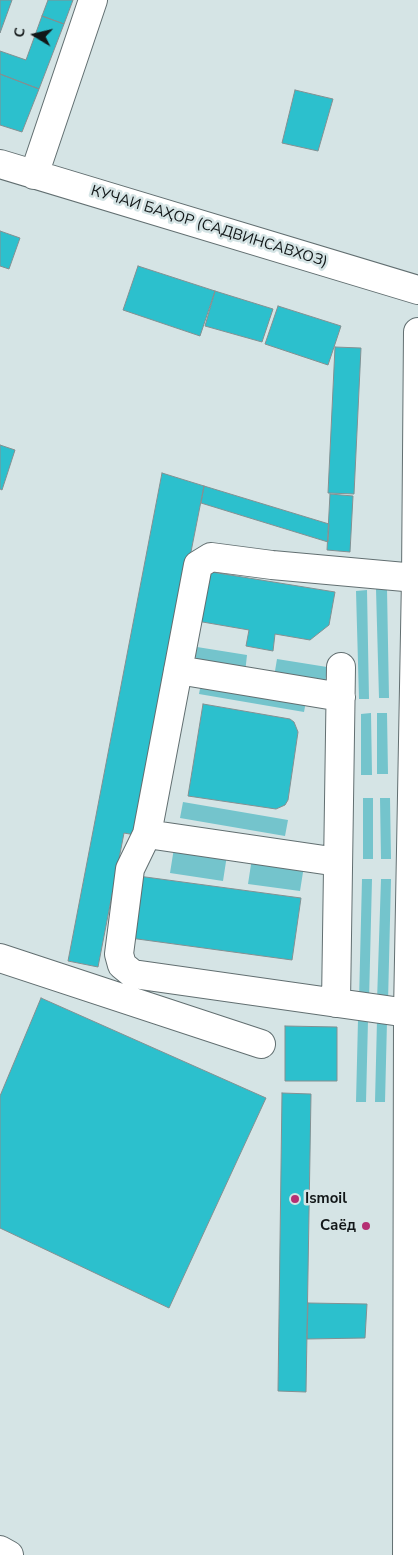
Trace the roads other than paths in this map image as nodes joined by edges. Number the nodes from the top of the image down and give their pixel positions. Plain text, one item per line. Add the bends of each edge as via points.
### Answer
1 (93, 0) edge
2 (0, 164) edge
3 (34, 175) junction
4 (418, 290) edge
5 (418, 332) edge
6 (417, 577) edge
7 (341, 667) dead end
8 (178, 670) junction
9 (341, 697) junction
10 (415, 715) edge
11 (147, 834) junction
12 (338, 862) junction
13 (0, 958) edge
14 (336, 1003) junction
15 (408, 1013) junction
16 (261, 1044) dead end
17 (0, 1550) edge
18 (9, 1555) edge
19 (407, 1555) edge

1 - 3 main road
2 - 3 main road, КУЧАИ БАҲОР (САДВИНСАВХОЗ)
3 - 4 main road, КУЧАИ БАҲОР (САДВИНСАВХОЗ)
5 - 6 main road
6 - 8 main road via 211,557 198,566
6 - 10 main road
7 - 9 main road
8 - 9 main road
8 - 11 main road
9 - 12 main road
10 - 15 main road
11 - 12 main road
11 - 14 main road via 130,869 119,954 122,965 133,974
12 - 14 main road
13 - 16 main road
14 - 15 main road
15 - 19 main road
17 - 18 main road

